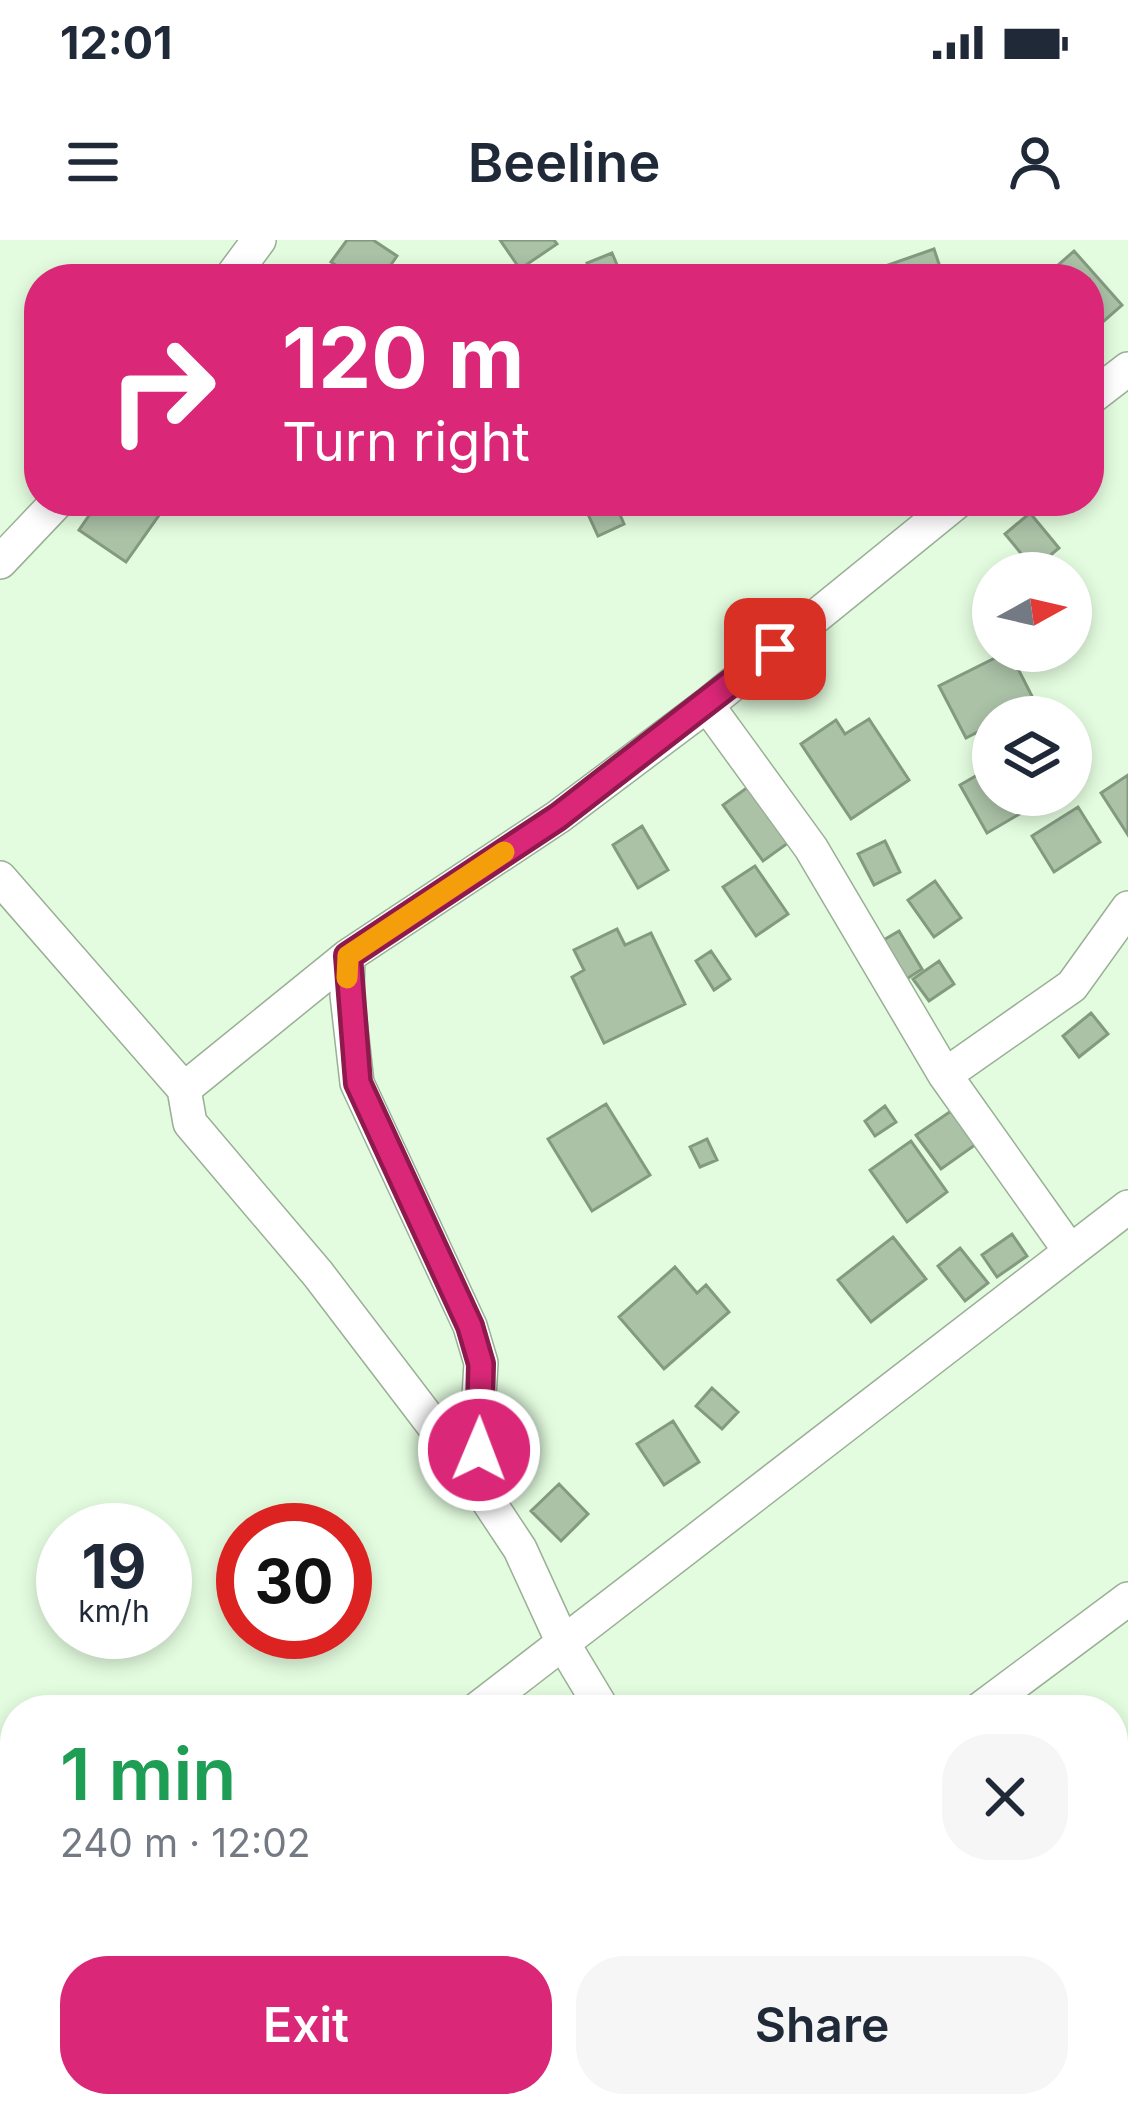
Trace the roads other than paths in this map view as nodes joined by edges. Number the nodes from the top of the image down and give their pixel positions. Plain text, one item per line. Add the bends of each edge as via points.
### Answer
1 (1128, 369) edge
2 (1104, 387) edge
3 (44, 516) edge
4 (940, 516) edge
5 (0, 562) edge
6 (707, 706) junction
7 (0, 878) edge
8 (1128, 908) edge
9 (348, 956) junction
10 (945, 1075) junction
11 (184, 1088) junction
12 (1128, 1208) edge
13 (1070, 1251) junction
14 (474, 1481) junction
15 (1128, 1599) edge
16 (564, 1645) junction
17 (496, 1695) edge
18 (593, 1695) edge
19 (999, 1695) edge

1 - 2 street
3 - 5 street
4 - 6 street
6 - 9 street
6 - 10 street via 811,848
7 - 11 street
8 - 10 street via 1072,986
9 - 11 street
9 - 14 street via 358,1083 481,1364
10 - 13 street
11 - 14 street via 190,1123
12 - 13 street
13 - 16 street
14 - 16 street via 520,1549
15 - 19 street
16 - 17 street
16 - 18 street

